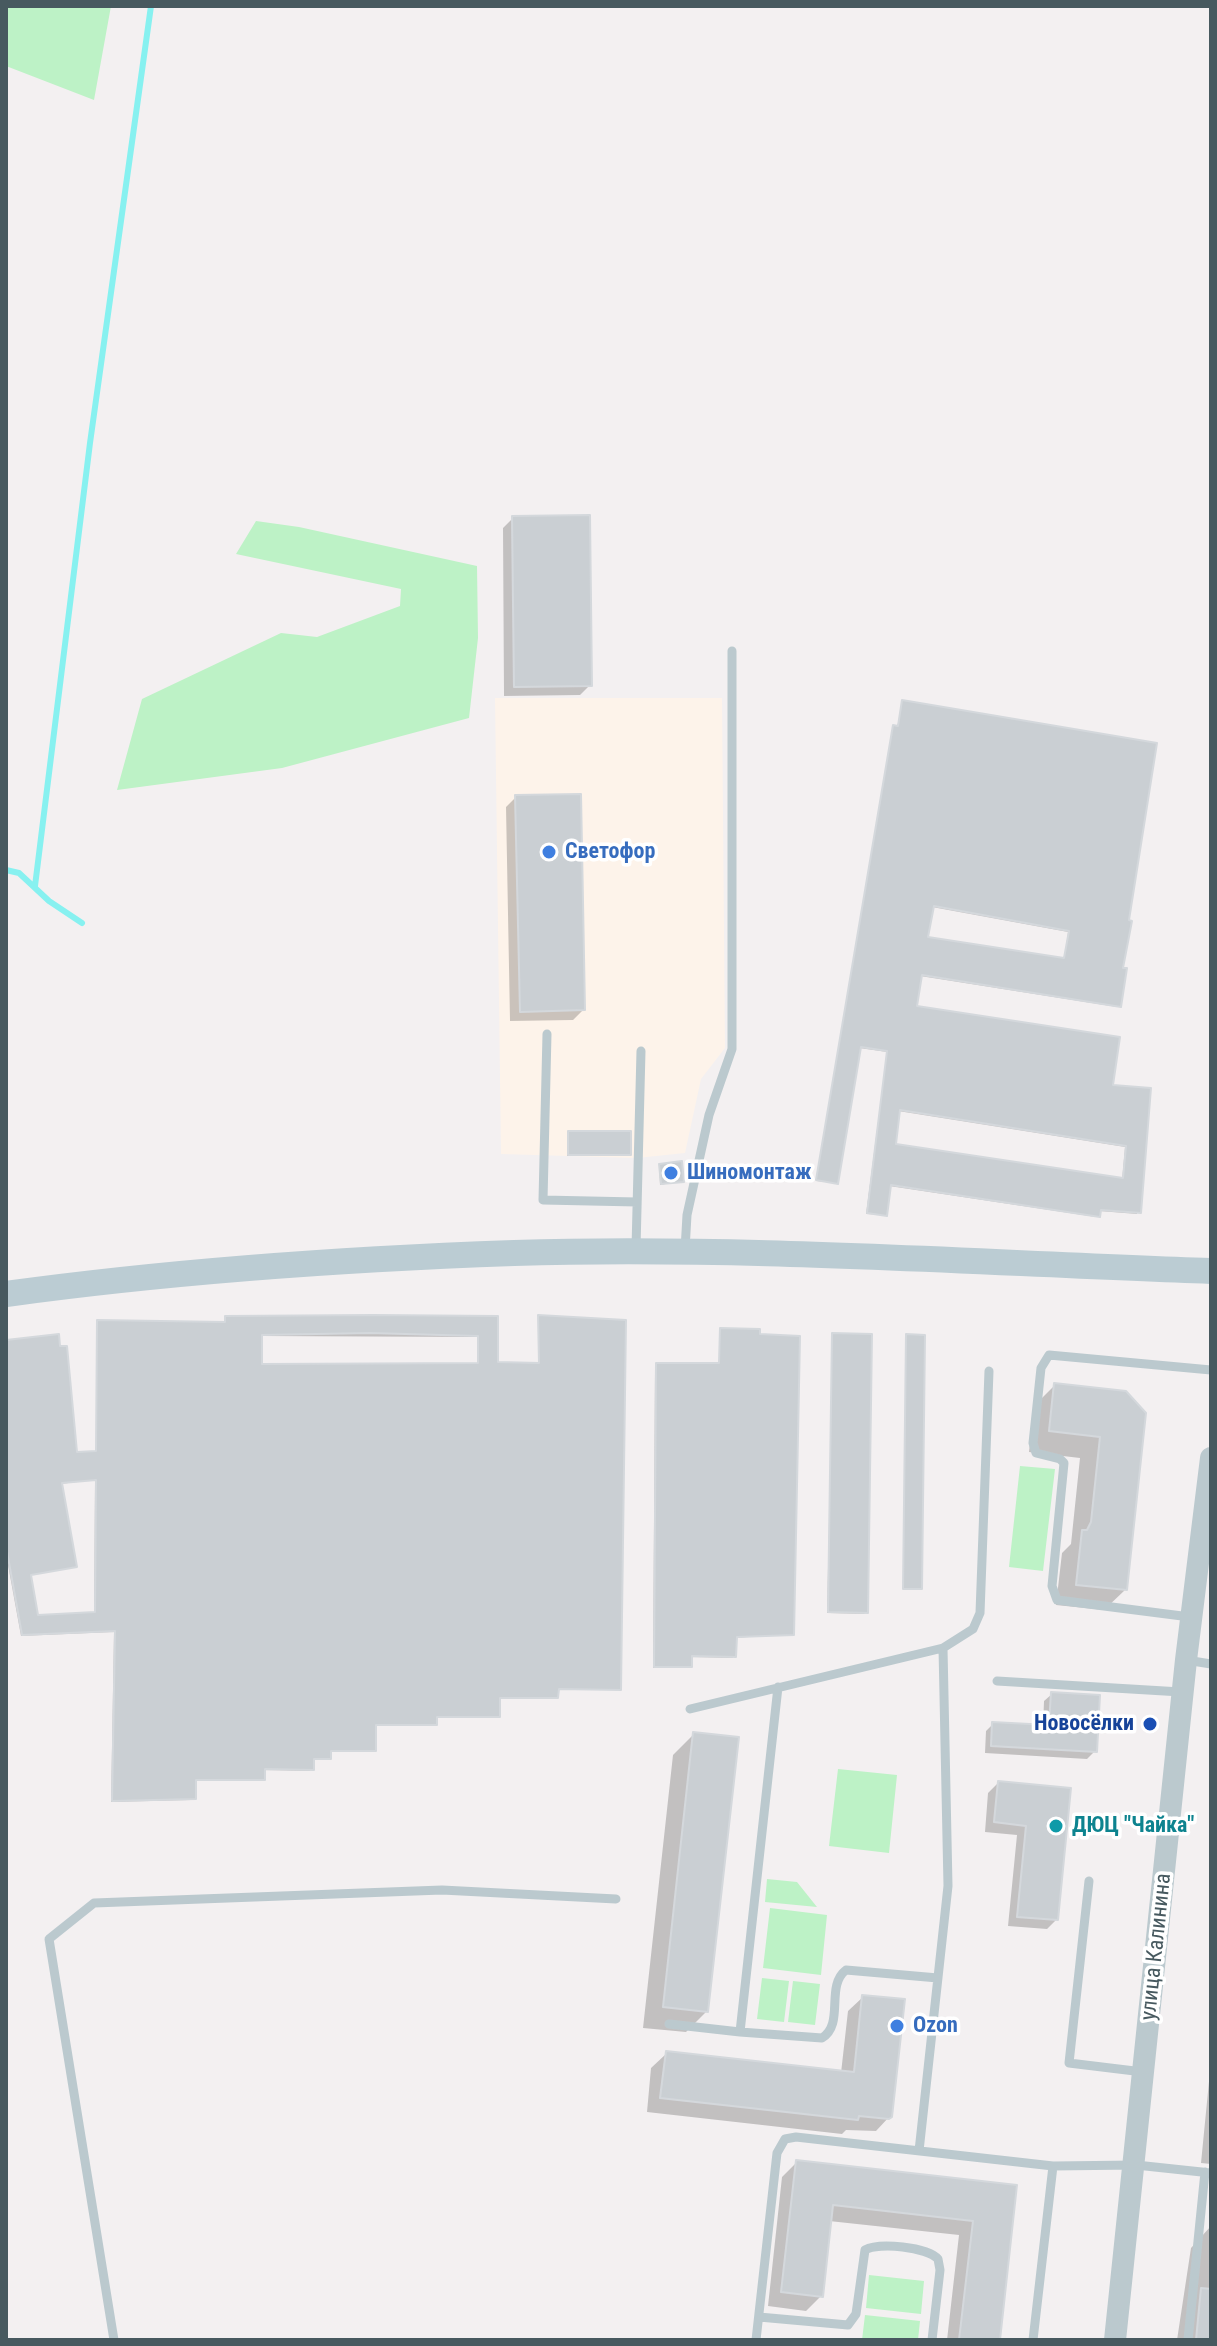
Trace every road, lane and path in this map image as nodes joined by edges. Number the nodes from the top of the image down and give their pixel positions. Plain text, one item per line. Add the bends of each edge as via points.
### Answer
1 (732, 651) dead end
2 (547, 1034) dead end
3 (641, 1051) dead end
4 (637, 1202) junction
5 (636, 1253) junction
6 (685, 1254) junction
7 (1211, 1271) edge
8 (6, 1294) edge
9 (1211, 1370) edge
10 (989, 1371) dead end
11 (1211, 1458) edge
12 (1191, 1617) junction
13 (943, 1648) junction
14 (1186, 1660) junction
15 (1211, 1664) edge
16 (997, 1681) dead end
17 (778, 1687) junction
18 (1183, 1693) junction
19 (690, 1709) dead end
20 (1089, 1881) dead end
21 (616, 1899) dead end
22 (938, 1978) junction
23 (669, 2024) dead end
24 (740, 2032) junction
25 (1145, 2072) junction
26 (919, 2151) junction
27 (1136, 2165) junction
28 (1053, 2166) junction
29 (1208, 2172) edge
30 (759, 2317) junction
31 (114, 2340) edge
32 (756, 2340) edge
33 (932, 2340) edge
34 (1033, 2340) edge
35 (1115, 2340) edge
36 (1188, 2340) edge

1 - 6 lane via 732,1049 709,1115 687,1215
2 - 4 lane via 543,1200
3 - 4 lane
4 - 5 lane
5 - 6 main road
5 - 8 main road via 297,1264
6 - 7 main road
9 - 12 lane via 1049,1355 1041,1368 1033,1443 1036,1453 1064,1463 1052,1586 1057,1600
10 - 13 lane via 980,1613 973,1629
11 - 12 street, улица Калинина
12 - 14 street, улица Калинина
13 - 17 lane
13 - 22 lane via 948,1886
14 - 15 lane
14 - 18 street, улица Калинина
16 - 18 lane
17 - 19 lane
17 - 24 lane
18 - 25 street, улица Калинина
20 - 25 lane via 1069,2063
21 - 31 lane via 442,1890 94,1903 49,1939
22 - 24 lane via 846,1970 837,1985 832,2027 822,2038
22 - 26 lane
23 - 24 lane
25 - 27 street, улица Калинина
26 - 28 lane
26 - 30 lane via 796,2137 780,2144
27 - 28 lane
27 - 29 lane
27 - 35 street, улица Калинина
28 - 34 lane
29 - 36 lane
30 - 32 lane
30 - 33 lane via 848,2325 856,2314 865,2250 876,2246 926,2252 938,2259 940,2270

